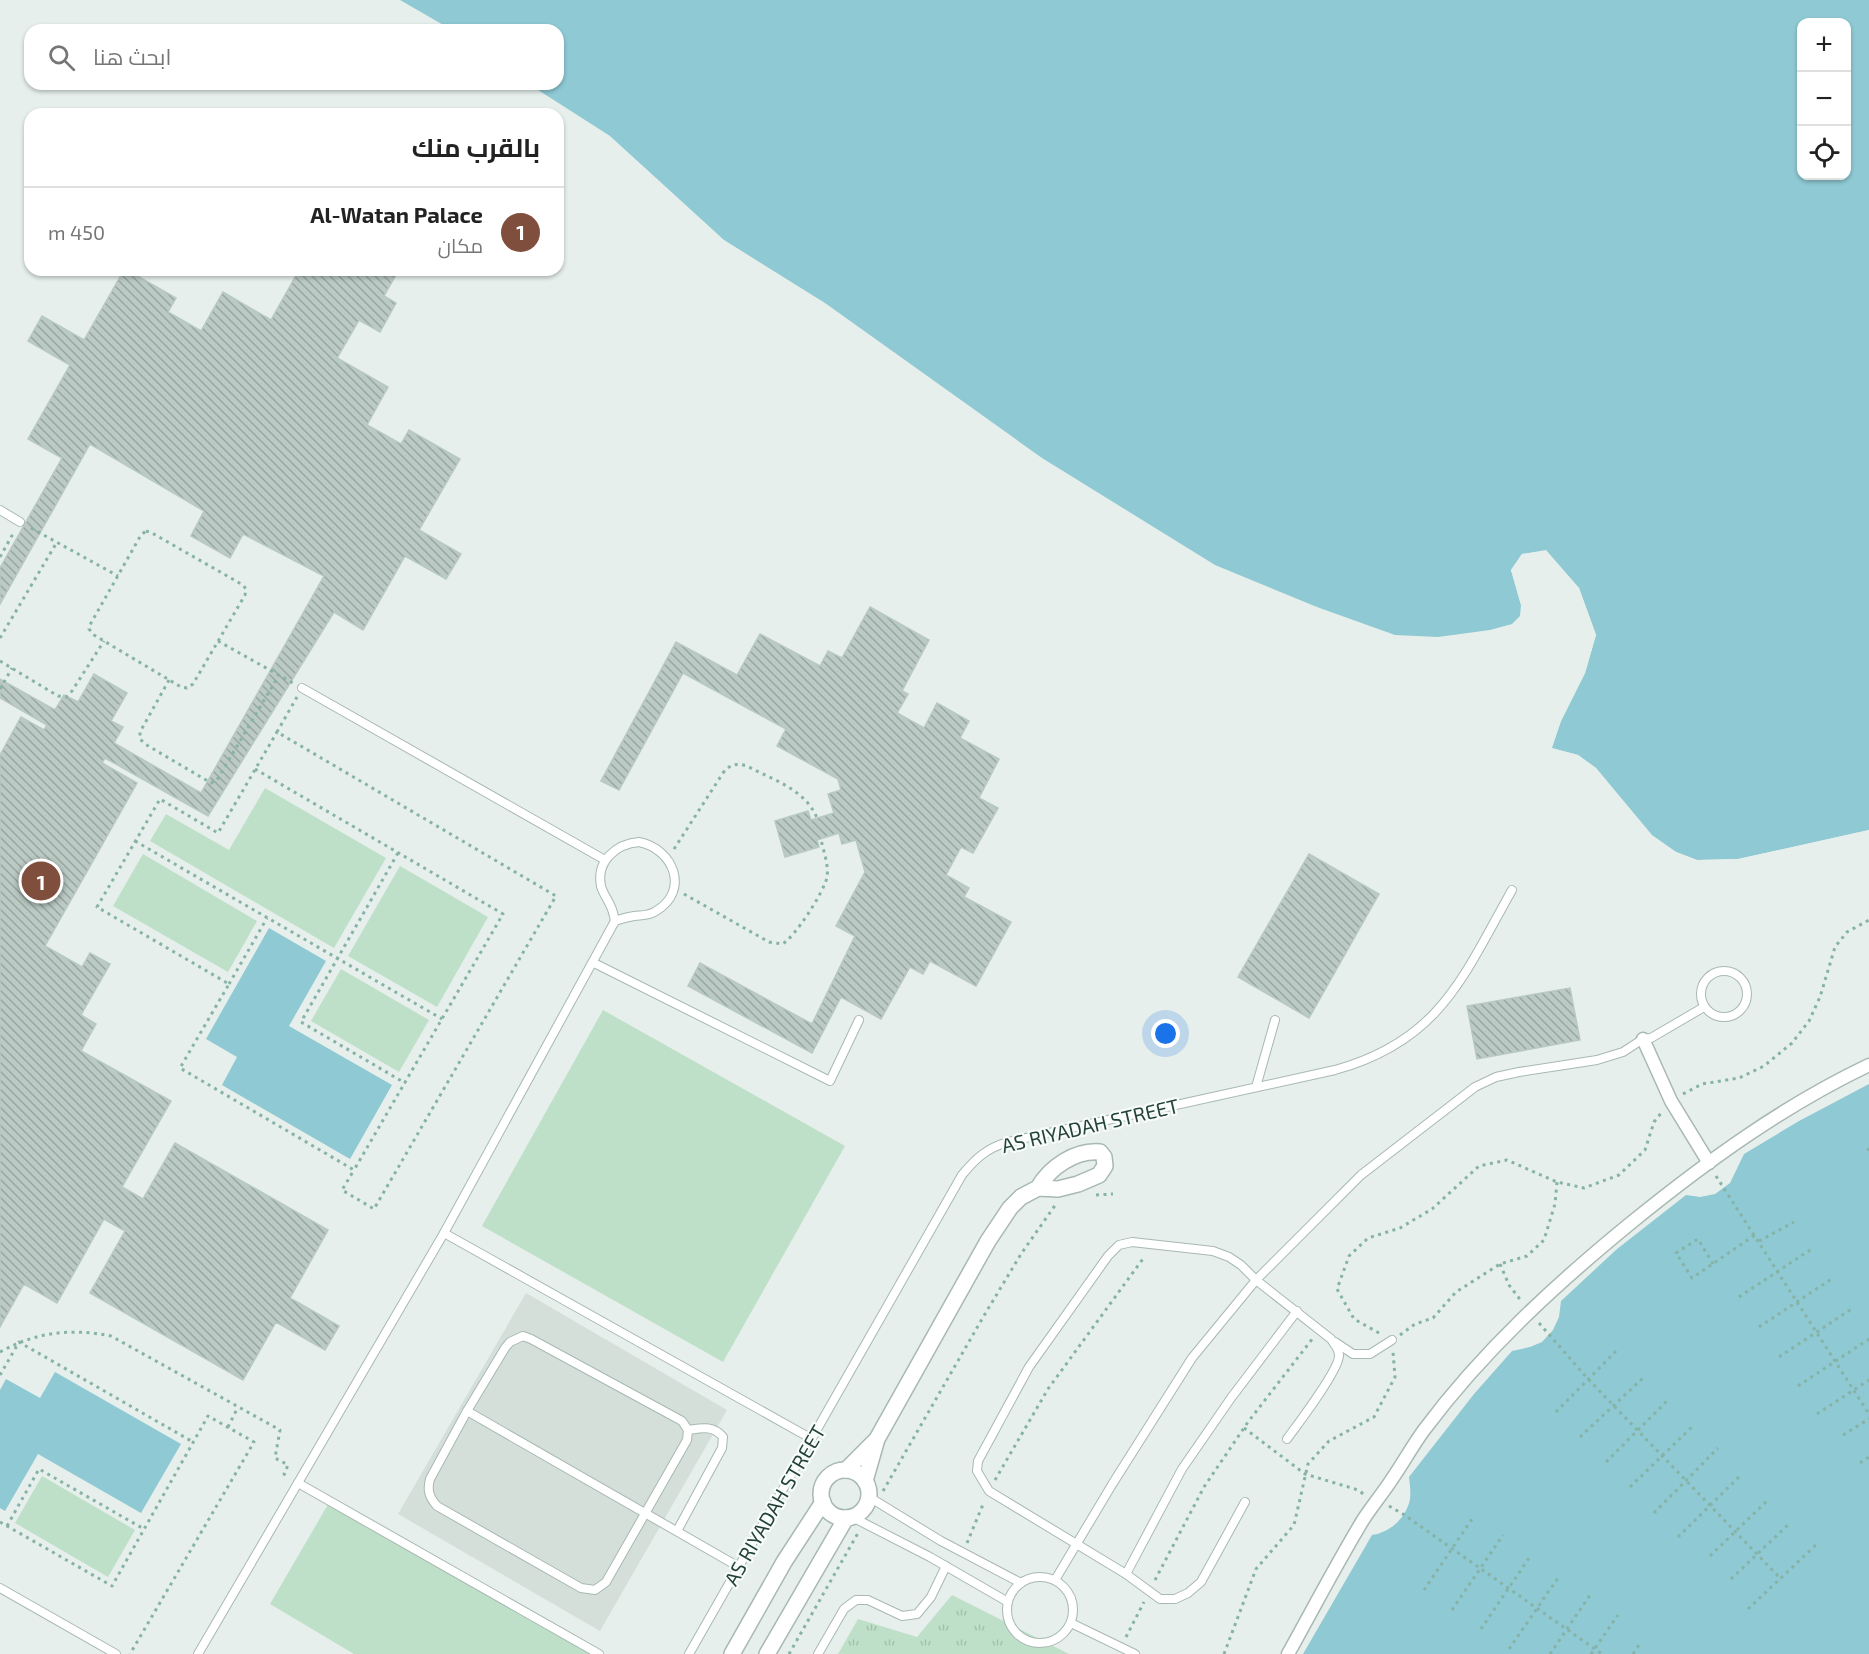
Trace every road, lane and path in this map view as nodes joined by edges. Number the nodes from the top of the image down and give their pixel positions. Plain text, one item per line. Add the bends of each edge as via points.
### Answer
1 (0, 510) edge
2 (20, 522) junction
3 (57, 542) junction
4 (0, 557) edge
5 (118, 576) junction
6 (0, 638) edge
7 (104, 641) junction
8 (218, 641) junction
9 (0, 661) edge
10 (12, 668) junction
11 (279, 675) junction
12 (169, 680) junction
13 (302, 688) junction
14 (0, 689) edge
15 (277, 732) junction
16 (255, 769) junction
17 (817, 818) dead end
18 (821, 838) dead end
19 (135, 841) junction
20 (398, 853) junction
21 (668, 859) junction
22 (605, 860) junction
23 (673, 888) junction
24 (1512, 890) dead end
25 (267, 918) junction
26 (1869, 920) edge
27 (615, 921) junction
28 (337, 959) junction
29 (594, 963) junction
30 (229, 984) junction
31 (1704, 1007) junction
32 (441, 1019) junction
33 (859, 1020) dead end
34 (1275, 1020) dead end
35 (1643, 1039) junction
36 (1869, 1065) edge
37 (405, 1083) junction
38 (1256, 1088) junction
39 (1671, 1101) junction
40 (1709, 1163) junction
41 (354, 1170) junction
42 (1557, 1182) junction
43 (1038, 1188) dead end
44 (1724, 1189) dead end
45 (1113, 1194) dead end
46 (1092, 1195) dead end
47 (1057, 1202) dead end
48 (1794, 1222) dead end
49 (444, 1233) junction
50 (1755, 1235) junction
51 (1759, 1241) junction
52 (1153, 1245) junction
53 (1814, 1248) dead end
54 (1713, 1264) junction
55 (1833, 1278) dead end
56 (1256, 1280) junction
57 (1739, 1297) dead end
58 (1853, 1308) dead end
59 (1297, 1311) junction
60 (1759, 1327) dead end
61 (1320, 1330) junction
62 (1549, 1335) dead end
63 (1331, 1338) junction
64 (1869, 1339) edge
65 (1392, 1341) junction
66 (19, 1342) junction
67 (1619, 1348) dead end
68 (0, 1352) edge
69 (1779, 1357) dead end
70 (0, 1375) edge
71 (1644, 1377) dead end
72 (1588, 1379) junction
73 (1869, 1380) edge
74 (1798, 1386) dead end
75 (1668, 1400) dead end
76 (1613, 1404) junction
77 (238, 1406) junction
78 (467, 1411) junction
79 (1556, 1412) dead end
80 (1817, 1414) dead end
81 (1869, 1414) edge
82 (1869, 1419) edge
83 (1694, 1425) dead end
84 (228, 1427) junction
85 (1244, 1428) junction
86 (688, 1430) junction
87 (1638, 1430) junction
88 (1843, 1435) dead end
89 (1580, 1437) dead end
90 (812, 1439) junction
91 (877, 1439) junction
92 (1287, 1439) dead end
93 (193, 1442) junction
94 (1718, 1448) dead end
95 (1662, 1455) junction
96 (1869, 1457) edge
97 (1606, 1462) dead end
98 (1860, 1463) dead end
99 (846, 1470) junction
100 (1305, 1474) junction
101 (1742, 1474) dead end
102 (1686, 1480) junction
103 (865, 1481) junction
104 (298, 1483) junction
105 (1630, 1487) dead end
106 (989, 1491) junction
107 (873, 1499) junction
108 (1377, 1500) junction
109 (1768, 1500) dead end
110 (823, 1502) junction
111 (1245, 1502) dead end
112 (1711, 1506) junction
113 (645, 1513) junction
114 (1654, 1513) dead end
115 (1474, 1516) dead end
116 (854, 1519) junction
117 (0, 1522) edge
118 (1790, 1523) dead end
119 (7, 1526) junction
120 (144, 1529) junction
121 (677, 1531) junction
122 (1503, 1535) dead end
123 (1678, 1538) dead end
124 (1818, 1543) dead end
125 (1076, 1544) junction
126 (962, 1553) junction
127 (1757, 1553) junction
128 (1531, 1555) dead end
129 (1710, 1556) dead end
130 (945, 1566) junction
131 (739, 1567) junction
132 (1126, 1574) junction
133 (1560, 1575) dead end
134 (1731, 1579) dead end
135 (1781, 1579) junction
136 (1055, 1580) junction
137 (1021, 1583) junction
138 (0, 1588) edge
139 (1424, 1590) dead end
140 (1149, 1591) junction
141 (1590, 1595) dead end
142 (1008, 1602) junction
143 (1748, 1609) dead end
144 (1452, 1610) dead end
145 (1618, 1615) dead end
146 (1071, 1623) junction
147 (1481, 1629) dead end
148 (1641, 1642) dead end
149 (1121, 1647) junction
150 (1509, 1649) dead end
151 (116, 1654) edge
152 (130, 1654) edge
153 (198, 1654) edge
154 (599, 1654) edge
155 (689, 1654) edge
156 (732, 1654) edge
157 (767, 1654) edge
158 (789, 1654) edge
159 (818, 1654) edge
160 (1135, 1654) edge
161 (1224, 1654) edge
162 (1288, 1654) edge
163 (1550, 1654) edge
164 (1591, 1654) edge
165 (1602, 1654) edge
166 (1633, 1654) edge

1 - 2 lane
2 - 3 path
2 - 4 path
3 - 5 path
3 - 6 path
5 - 7 path via 89,626
5 - 8 path via 146,531 243,585 245,595
7 - 10 path via 66,697
7 - 12 path
8 - 11 path
8 - 12 path via 191,687 184,688
9 - 10 path
10 - 14 path
11 - 12 path via 217,780 211,783 140,739 140,732
11 - 13 path
13 - 15 path
13 - 22 lane
15 - 16 path
15 - 41 path via 556,896 374,1209 342,1190
16 - 19 path via 218,833 160,799
16 - 20 path
17 - 21 path via 797,792 747,766 733,764 727,767
18 - 23 path via 827,871 824,888 791,938 782,944 769,942
19 - 25 path
19 - 30 path via 97,907
20 - 28 path
20 - 32 path via 503,914
21 - 22 lane via 660,850 639,842 620,847
21 - 23 lane via 673,870
22 - 27 lane via 600,884
23 - 27 lane via 656,912
24 - 38 lane, AS RIYADAH STREET via 1455,990 1418,1030 1387,1051 1353,1065
25 - 28 path
25 - 30 path
26 - 39 path via 1847,932 1835,947 1820,997 1792,1043 1764,1066 1739,1078 1702,1084
27 - 29 lane
28 - 32 path
28 - 37 path via 301,1022
29 - 33 lane via 830,1081
29 - 49 lane
30 - 41 path via 180,1068
31 - 31 lane via 1701,986 1711,974 1727,971 1742,978 1748,996 1737,1015 1721,1018
31 - 35 lane
32 - 37 path
34 - 38 lane
35 - 39 street
35 - 56 lane via 1623,1052 1597,1060 1496,1077 1475,1087 1361,1175
36 - 40 street via 1762,1125
37 - 41 path
38 - 90 lane, AS RIYADAH STREET via 1008,1142 980,1155 962,1175
39 - 40 street
39 - 42 path via 1654,1122 1645,1150 1619,1175 1584,1188
40 - 108 street via 1617,1234 1537,1304 1486,1356 1424,1430
42 - 65 path via 1544,1240 1527,1256 1500,1263 1456,1292 1433,1318 1415,1324
42 - 65 path via 1507,1160 1479,1166 1432,1209 1400,1228 1368,1238 1349,1257 1337,1289 1354,1319
43 - 91 street via 1010,1208 988,1241
44 - 50 path
45 - 46 path
47 - 107 path via 1021,1254
48 - 51 path
49 - 90 lane
49 - 104 lane
50 - 51 path
50 - 54 path
51 - 81 path
52 - 56 lane via 1213,1251 1241,1265
52 - 106 path via 1048,1389
52 - 106 lane via 1119,1245 1029,1367 978,1461 977,1471
53 - 57 path
54 - 54 path via 1698,1239 1676,1253 1692,1278
55 - 60 path
56 - 59 lane
56 - 125 lane via 1192,1358
58 - 69 path
59 - 61 lane
59 - 132 lane via 1182,1469
61 - 63 lane
61 - 85 path
62 - 72 path
63 - 65 lane via 1353,1354 1370,1354
63 - 92 lane via 1340,1357
64 - 74 path
65 - 100 path via 1395,1377 1374,1417 1329,1441 1308,1464
66 - 68 path
66 - 70 path
66 - 77 path via 55,1332 111,1336
66 - 93 path
67 - 72 path
71 - 76 path
72 - 76 path
72 - 79 path
73 - 80 path
75 - 87 path
76 - 87 path
76 - 89 path
77 - 84 path
77 - 104 path via 280,1430 275,1458 288,1466 284,1474
78 - 86 lane via 505,1348 524,1336 682,1421
78 - 113 lane
78 - 113 lane via 430,1479 428,1486 437,1506 581,1588 595,1590 606,1582
82 - 88 path
83 - 95 path
84 - 93 path via 208,1416
84 - 152 path via 254,1442
85 - 100 path
85 - 140 path via 1204,1488
86 - 113 lane via 687,1440
86 - 121 lane via 707,1427 718,1432 723,1437 722,1448
87 - 95 path
87 - 97 path
90 - 131 lane, AS RIYADAH STREET
91 - 99 street
91 - 103 street
93 - 120 path
94 - 102 path
95 - 102 path
95 - 105 path
96 - 98 path
99 - 103 street
99 - 110 street via 826,1480 821,1494
100 - 108 path
100 - 161 path via 1294,1526 1256,1569
101 - 112 path
102 - 112 path
102 - 114 path
103 - 107 street
104 - 153 lane
104 - 154 lane
106 - 125 lane
106 - 126 path
107 - 116 street
107 - 126 lane
108 - 162 street
108 - 165 path via 1403,1514
109 - 129 path
110 - 116 street via 832,1514
110 - 156 street, AS RIYADAH STREET
111 - 140 lane via 1201,1582 1174,1599 1160,1599
112 - 123 path
112 - 127 path
113 - 121 lane
115 - 139 path
116 - 130 lane
116 - 157 street
116 - 158 path
117 - 119 path
118 - 127 path
119 - 120 path via 112,1586
119 - 120 path via 39,1469
121 - 131 lane
122 - 144 path
124 - 135 path
125 - 132 lane
125 - 136 lane
126 - 137 lane
127 - 134 path
127 - 135 path
128 - 147 path
130 - 142 lane
130 - 159 lane via 931,1597 917,1614 902,1616 868,1600 856,1600 844,1609
131 - 155 lane, AS RIYADAH STREET
132 - 140 lane
133 - 150 path
135 - 143 path
136 - 137 lane via 1037,1577
136 - 146 lane via 1073,1604
137 - 142 lane
138 - 151 lane
140 - 149 path
141 - 163 path
142 - 146 lane via 1010,1624 1016,1633 1035,1643 1056,1639
145 - 164 path
146 - 149 lane
148 - 166 path
149 - 160 lane

